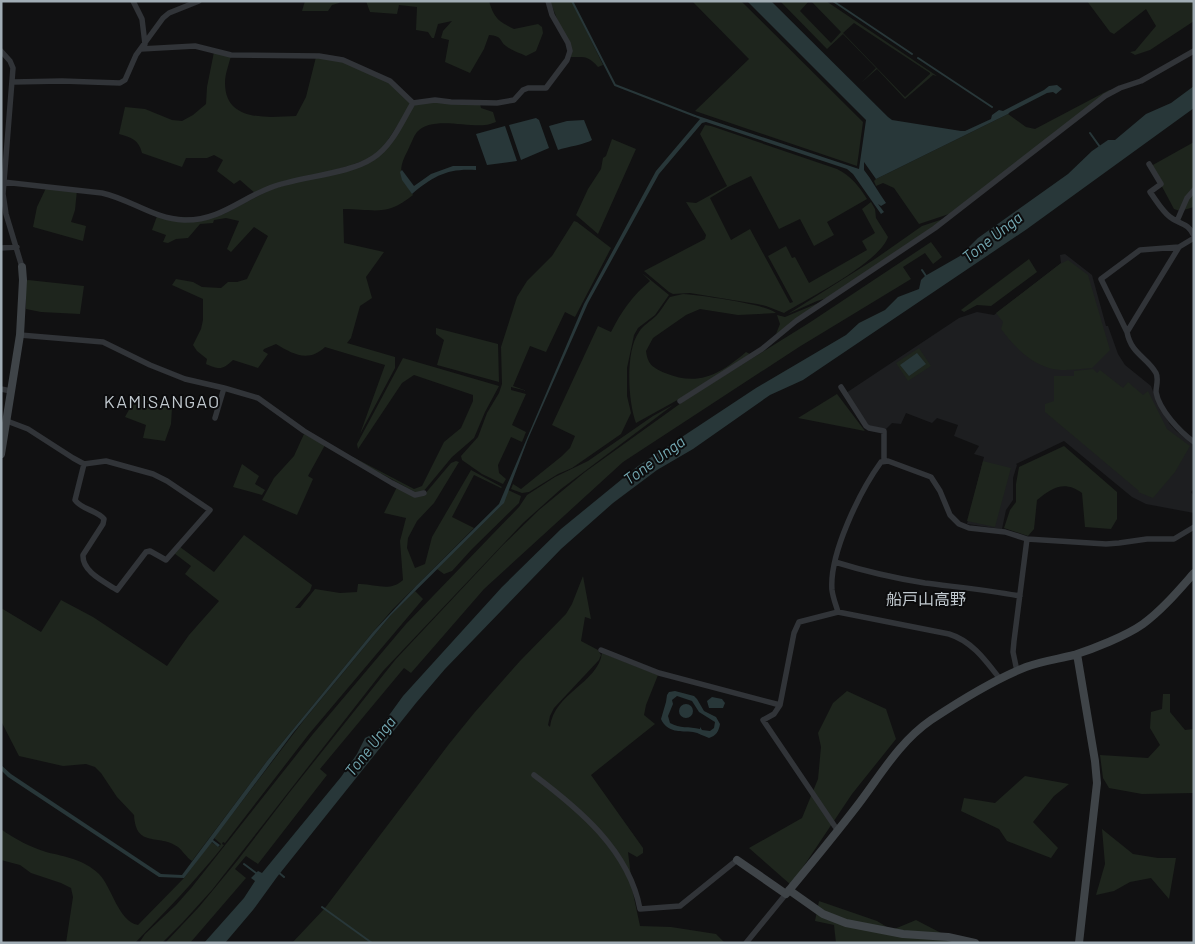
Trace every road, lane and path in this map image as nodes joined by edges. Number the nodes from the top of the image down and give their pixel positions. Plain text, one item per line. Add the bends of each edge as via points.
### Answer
1 (133, 1) edge
2 (199, 1) edge
3 (548, 1) edge
4 (143, 47) junction
5 (1, 51) edge
6 (1194, 51) edge
7 (13, 82) junction
8 (413, 103) junction
9 (1148, 164) dead end
10 (3, 182) junction
11 (1194, 190) edge
12 (1177, 221) junction
13 (1194, 237) edge
14 (17, 247) junction
15 (1180, 247) junction
16 (1, 248) edge
17 (22, 267) joint
18 (1127, 332) junction
19 (20, 335) junction
20 (841, 387) dead end
21 (224, 388) junction
22 (1, 389) edge
23 (11, 391) junction
24 (680, 401) dead end
25 (215, 418) dead end
26 (7, 420) junction
27 (1194, 442) edge
28 (1, 454) edge
29 (884, 461) junction
30 (84, 464) junction
31 (424, 493) dead end
32 (1194, 527) edge
33 (1027, 539) junction
34 (835, 562) junction
35 (1194, 574) edge
36 (1020, 596) junction
37 (838, 612) junction
38 (602, 650) dead end
39 (1076, 654) junction
40 (1017, 671) junction
41 (1000, 680) junction
42 (780, 705) junction
43 (534, 775) dead end
44 (838, 831) junction
45 (737, 860) joint
46 (787, 892) junction
47 (746, 943) edge
48 (975, 943) edge
49 (1078, 943) edge

1 - 4 street via 142,19
2 - 4 street via 169,13
3 - 8 street via 570,51 546,88 528,88 514,100 497,103 435,100
4 - 7 street via 125,80 120,83
4 - 8 street via 195,46 231,55 319,56 343,60 390,81
5 - 7 street via 12,65
6 - 24 street via 1141,81 1105,96 935,228
7 - 10 street
8 - 10 street via 390,141 373,158 358,165 274,186 214,216 185,220 171,218 102,192
9 - 12 street via 1161,184 1150,192 1166,214
10 - 14 street via 4,204
11 - 12 street
12 - 13 street via 1188,226
13 - 15 street
14 - 16 street
14 - 17 street
15 - 18 street
15 - 18 street via 1140,250 1101,279
17 - 19 street
18 - 27 street via 1136,352 1156,372 1157,394 1168,416
19 - 21 street via 103,342 185,379
19 - 23 street
20 - 29 street via 866,426 884,431
21 - 25 street
21 - 31 street via 258,398 304,431 409,492
22 - 23 street
23 - 26 street
26 - 28 street
26 - 30 street via 28,429
29 - 33 street via 931,477 950,515 959,524
29 - 34 street via 878,466 849,519
30 - 30 street via 75,500 100,515 104,522 83,560 90,571 117,590 146,552 166,560 210,510 153,474 106,461
32 - 33 street via 1174,539 1119,543
33 - 36 street
34 - 36 street via 924,582
34 - 37 street via 832,593
35 - 39 street via 1142,624
36 - 40 street via 1013,652
37 - 41 street via 955,636 973,647
37 - 42 street via 803,620 796,627
38 - 42 street via 659,673
39 - 40 street
39 - 49 street via 1098,783
40 - 41 street
41 - 44 street via 931,720 908,739
42 - 44 street via 774,714 763,720
43 - 45 street via 587,818 609,845 630,878 640,909 680,906
44 - 46 street
45 - 46 street
46 - 47 street
46 - 48 street via 823,914 846,923

